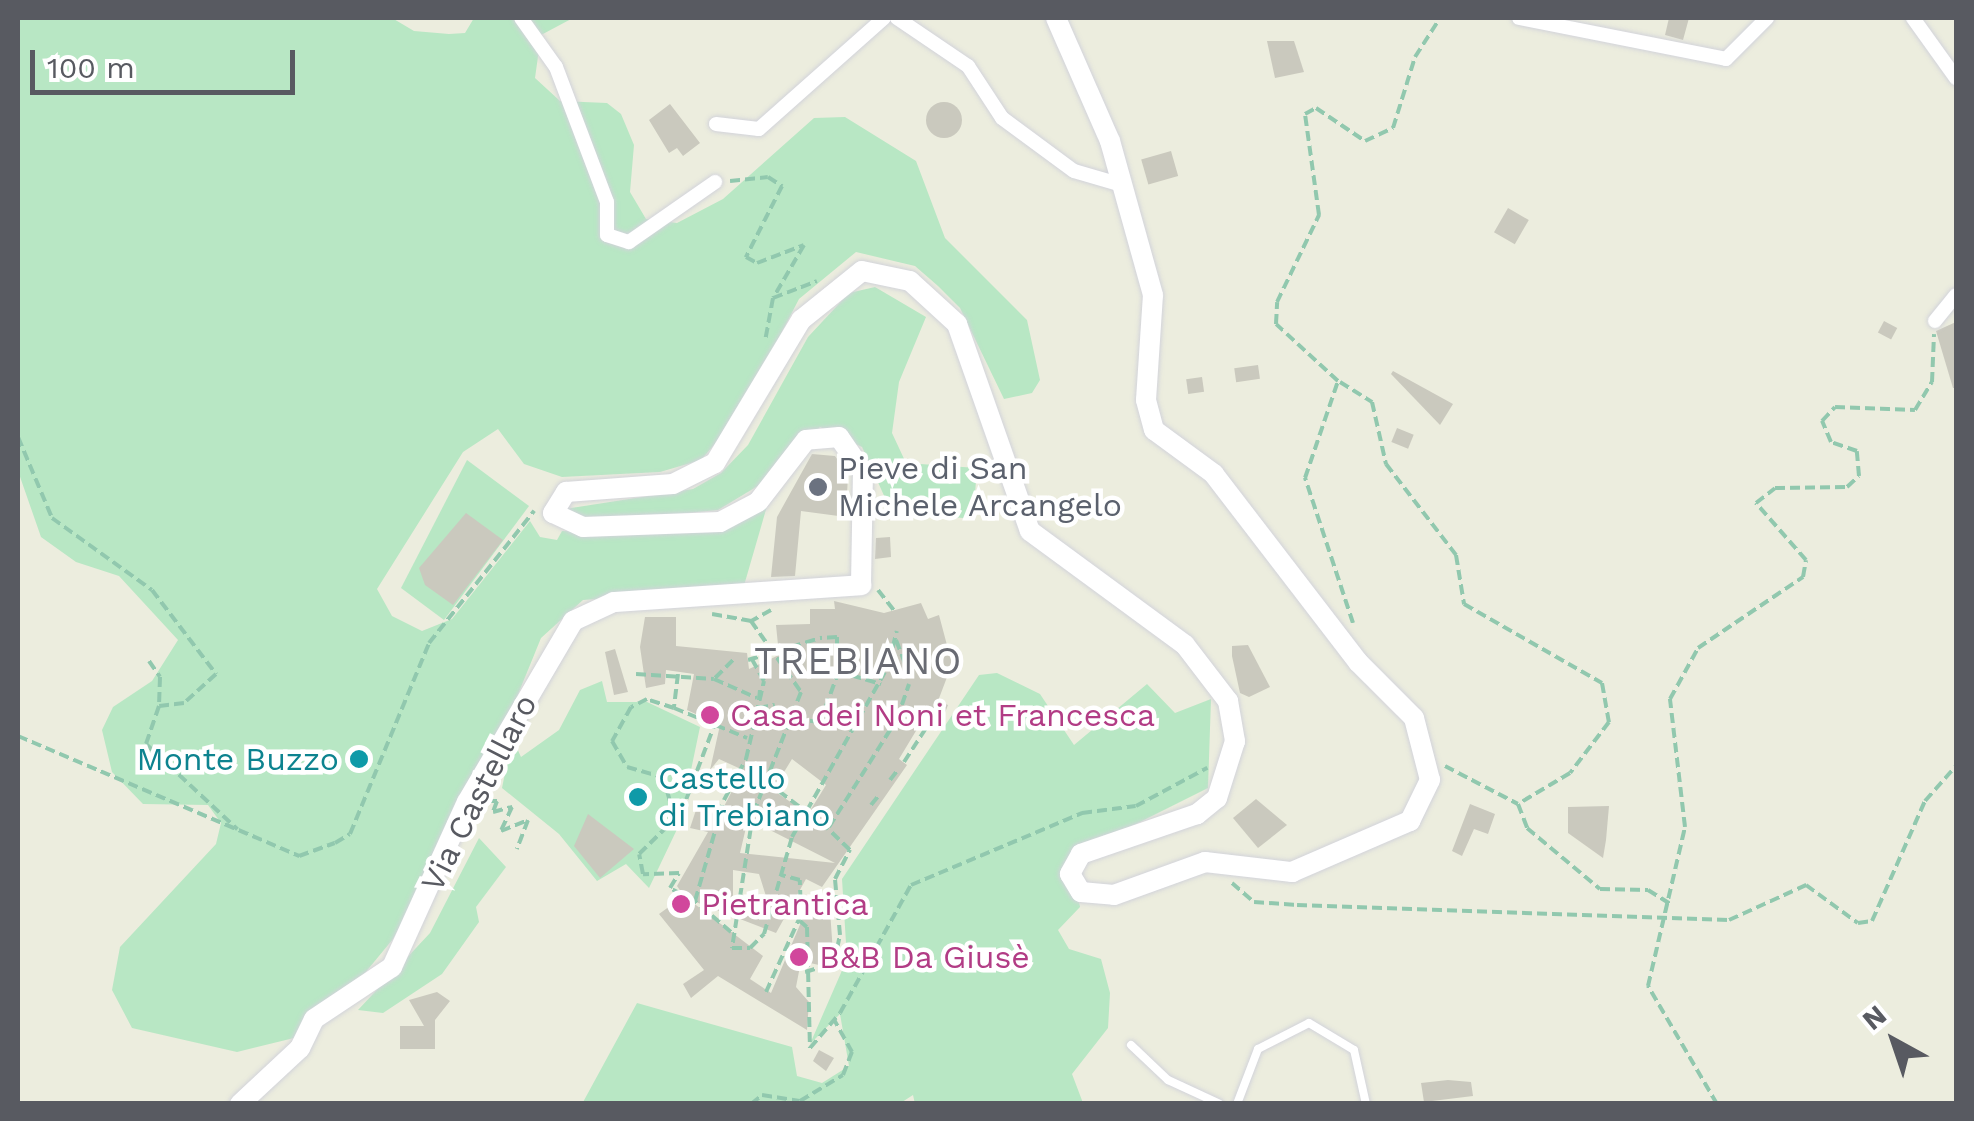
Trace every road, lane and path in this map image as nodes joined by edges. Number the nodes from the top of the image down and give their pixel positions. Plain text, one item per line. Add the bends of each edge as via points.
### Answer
1 (521, 18) edge
2 (884, 18) edge
3 (896, 18) edge
4 (1056, 18) edge
5 (1440, 18) edge
6 (1519, 18) edge
7 (1767, 18) edge
8 (1913, 18) edge
9 (1956, 78) edge
10 (716, 124) dead end
11 (715, 182) joint
12 (1122, 185) junction
13 (846, 278) junction
14 (1956, 296) edge
15 (773, 298) junction
16 (1935, 322) joint
17 (764, 350) dead end
18 (1338, 381) junction
19 (18, 437) edge
20 (553, 506) junction
21 (865, 574) junction
22 (786, 607) dead end
23 (895, 612) dead end
24 (897, 631) dead end
25 (896, 640) junction
26 (774, 652) junction
27 (734, 659) dead end
28 (150, 661) dead end
29 (890, 662) dead end
30 (1358, 662) junction
31 (837, 672) junction
32 (885, 672) dead end
33 (636, 674) dead end
34 (678, 674) junction
35 (918, 674) dead end
36 (910, 677) junction
37 (714, 678) junction
38 (881, 684) junction
39 (760, 690) junction
40 (757, 698) junction
41 (775, 705) dead end
42 (159, 706) junction
43 (674, 708) junction
44 (788, 711) dead end
45 (925, 715) dead end
46 (796, 717) junction
47 (714, 726) junction
48 (18, 736) edge
49 (747, 738) junction
50 (1235, 741) junction
51 (1431, 760) junction
52 (904, 762) dead end
53 (1956, 766) edge
54 (897, 771) dead end
55 (890, 780) dead end
56 (767, 782) junction
57 (880, 794) dead end
58 (467, 802) junction
59 (1518, 804) junction
60 (685, 806) junction
61 (870, 806) dead end
62 (806, 811) junction
63 (719, 814) junction
64 (752, 823) junction
65 (240, 832) junction
66 (848, 834) dead end
67 (844, 841) junction
68 (517, 849) dead end
69 (1225, 865) junction
70 (781, 875) junction
71 (694, 901) junction
72 (1666, 917) junction
73 (800, 921) junction
74 (733, 933) junction
75 (806, 972) junction
76 (766, 992) dead end
77 (834, 1020) junction
78 (1131, 1045) dead end
79 (240, 1104) edge
80 (751, 1104) edge
81 (1220, 1104) edge
82 (1238, 1104) edge
83 (1366, 1104) edge
84 (1716, 1104) edge

1 - 11 street via 556,67 607,202 607,235 629,242
2 - 10 street via 759,129
3 - 12 street via 968,66 1002,118 1074,171
4 - 12 street
5 - 18 path via 1414,57 1393,128 1366,142 1316,108 1305,114 1318,215 1286,274 1276,324
6 - 7 street via 1726,59
8 - 9 street
11 - 15 path via 768,178 782,186 745,246 757,262 804,245
12 - 30 street via 1153,295 1146,400 1154,430 1214,474
13 - 15 path
13 - 20 street via 801,320 715,464 673,484 566,492
13 - 50 street via 880,270 910,281 958,324 1030,531 1184,644 1222,690
14 - 16 street
15 - 17 path
16 - 72 path via 1932,382 1915,410 1835,407 1822,422 1831,442 1857,451 1860,476 1847,487 1775,488 1756,503 1806,560 1803,577 1720,628 1680,671 1671,730 1685,827
18 - 30 path via 1305,478
18 - 59 path via 1372,402 1386,464 1456,554 1464,604 1602,683 1610,722 1570,773
19 - 42 path via 52,518 152,590 216,674 184,703
20 - 21 street via 558,520 583,528 720,522 758,502 806,440 839,437 862,472
20 - 65 path via 531,512 430,643 350,834 299,856
21 - 23 path
21 - 58 street, Via Castellaro via 855,588 772,588 585,612 556,641 519,722
22 - 26 path via 751,621
24 - 25 path
25 - 29 path
25 - 36 path
26 - 31 path via 836,637
26 - 39 path via 750,659
26 - 46 path via 799,685
27 - 37 path
28 - 42 path via 160,677
30 - 51 street via 1414,718
31 - 38 path
31 - 46 path via 820,722
32 - 38 path
33 - 34 path
34 - 37 path
34 - 43 path
35 - 36 path
36 - 67 path via 897,719 826,827
37 - 40 path
38 - 62 path
39 - 40 path
39 - 41 path via 758,708
40 - 49 path
42 - 65 path via 146,744
43 - 47 path
43 - 60 path via 647,699 631,706 612,741 627,767 663,777 672,809
44 - 46 path
45 - 52 path via 930,722
46 - 56 path
47 - 49 path
47 - 60 path
48 - 65 path via 120,784 196,805
49 - 63 path
50 - 69 street via 1224,788 1197,814 1093,848 1070,874 1093,896 1183,866
50 - 77 path via 1193,781 1136,806 1082,813 911,885
51 - 59 path
51 - 69 street via 1427,795 1387,834 1292,872
53 - 72 path via 1925,802 1872,921 1858,922 1806,885 1755,915
54 - 55 path
56 - 62 path
56 - 64 path
57 - 61 path
58 - 68 path via 512,808 501,830 528,820
58 - 79 street, Via Castellaro via 392,967 314,1019 300,1048
59 - 72 path via 1527,828 1569,866 1600,889 1670,901
60 - 71 path via 639,854 644,874 680,873 670,888
62 - 70 path
63 - 64 path
63 - 71 path
64 - 74 path
66 - 67 path
67 - 75 path via 834,963
69 - 72 path via 1237,892 1254,902
70 - 73 path via 800,880
70 - 74 path via 764,934 750,948 732,948
71 - 74 path
72 - 84 path via 1648,986
73 - 75 path
73 - 76 path
75 - 77 path via 810,1048
77 - 80 path via 852,1052 843,1075 800,1100 762,1095
78 - 81 lane via 1168,1080
82 - 83 lane via 1258,1049 1308,1023 1354,1050

